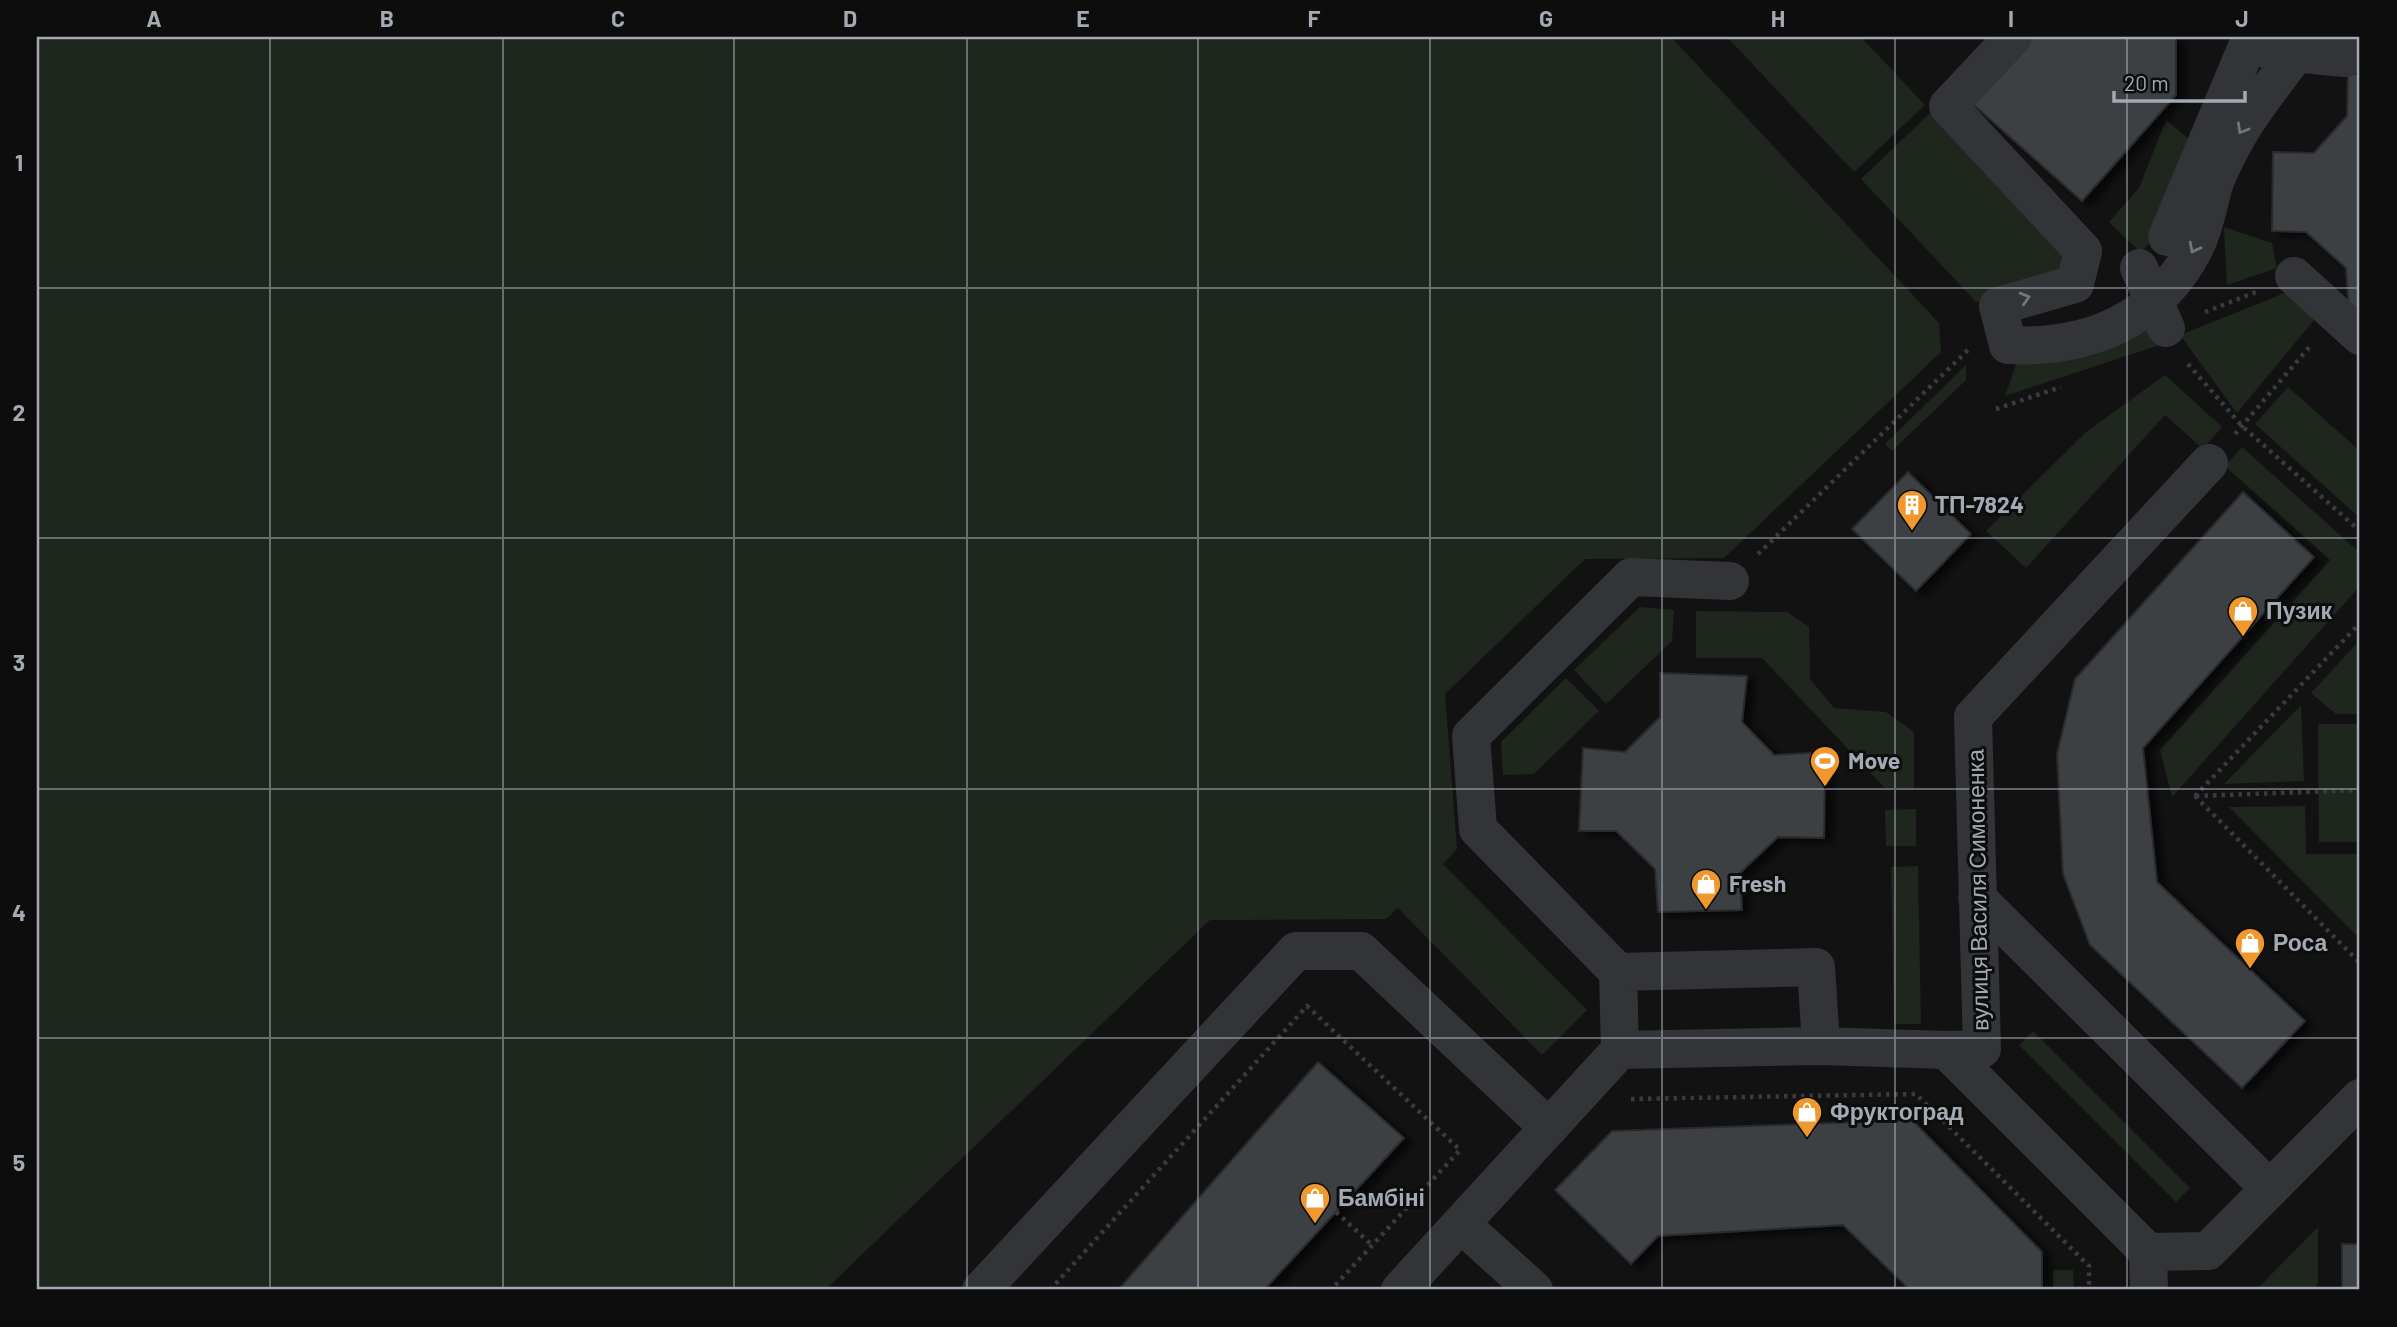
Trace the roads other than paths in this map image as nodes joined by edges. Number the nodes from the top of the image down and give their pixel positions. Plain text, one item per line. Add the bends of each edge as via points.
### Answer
1 (2013, 37) edge
2 (2246, 43) edge
3 (2352, 51) edge
4 (2296, 53) junction
5 (2167, 237) dead end
6 (2294, 276) road end
7 (2348, 326) edge
8 (2210, 463) dead end
9 (1730, 581) road end
10 (1978, 898) junction
11 (1618, 972) junction
12 (1821, 1046) junction
13 (1620, 1050) junction
14 (1946, 1050) junction
15 (2360, 1098) edge
16 (1549, 1128) junction
17 (2270, 1189) junction
18 (1461, 1224) junction
19 (2148, 1252) junction
20 (981, 1290) edge
21 (1400, 1290) edge
22 (1534, 1290) edge
23 (2148, 1290) edge

4 -> 1 lane via 2232,146 2195,247 2177,276 2128,319 2101,334 2050,346 2008,345 1998,306 2075,284 2083,251 1948,106
2 - 4 lane
2 - 5 lane
3 - 4 lane
6 - 7 lane
8 - 10 lane, вулиця Василя Симоненка via 1973,717
9 - 11 lane via 1631,577 1471,736 1478,829
10 - 14 lane, вулиця Василя Симоненка via 1982,1049
10 - 17 lane
11 - 12 lane via 1816,967
11 - 13 lane
12 - 13 lane
12 - 14 lane
13 - 16 lane
14 - 19 lane, вулиця Василя Симоненка
15 - 17 lane
16 - 18 lane
16 - 20 lane via 1361,951 1296,951
17 - 19 lane via 2208,1251
18 - 21 lane
18 - 22 lane
19 - 23 lane

